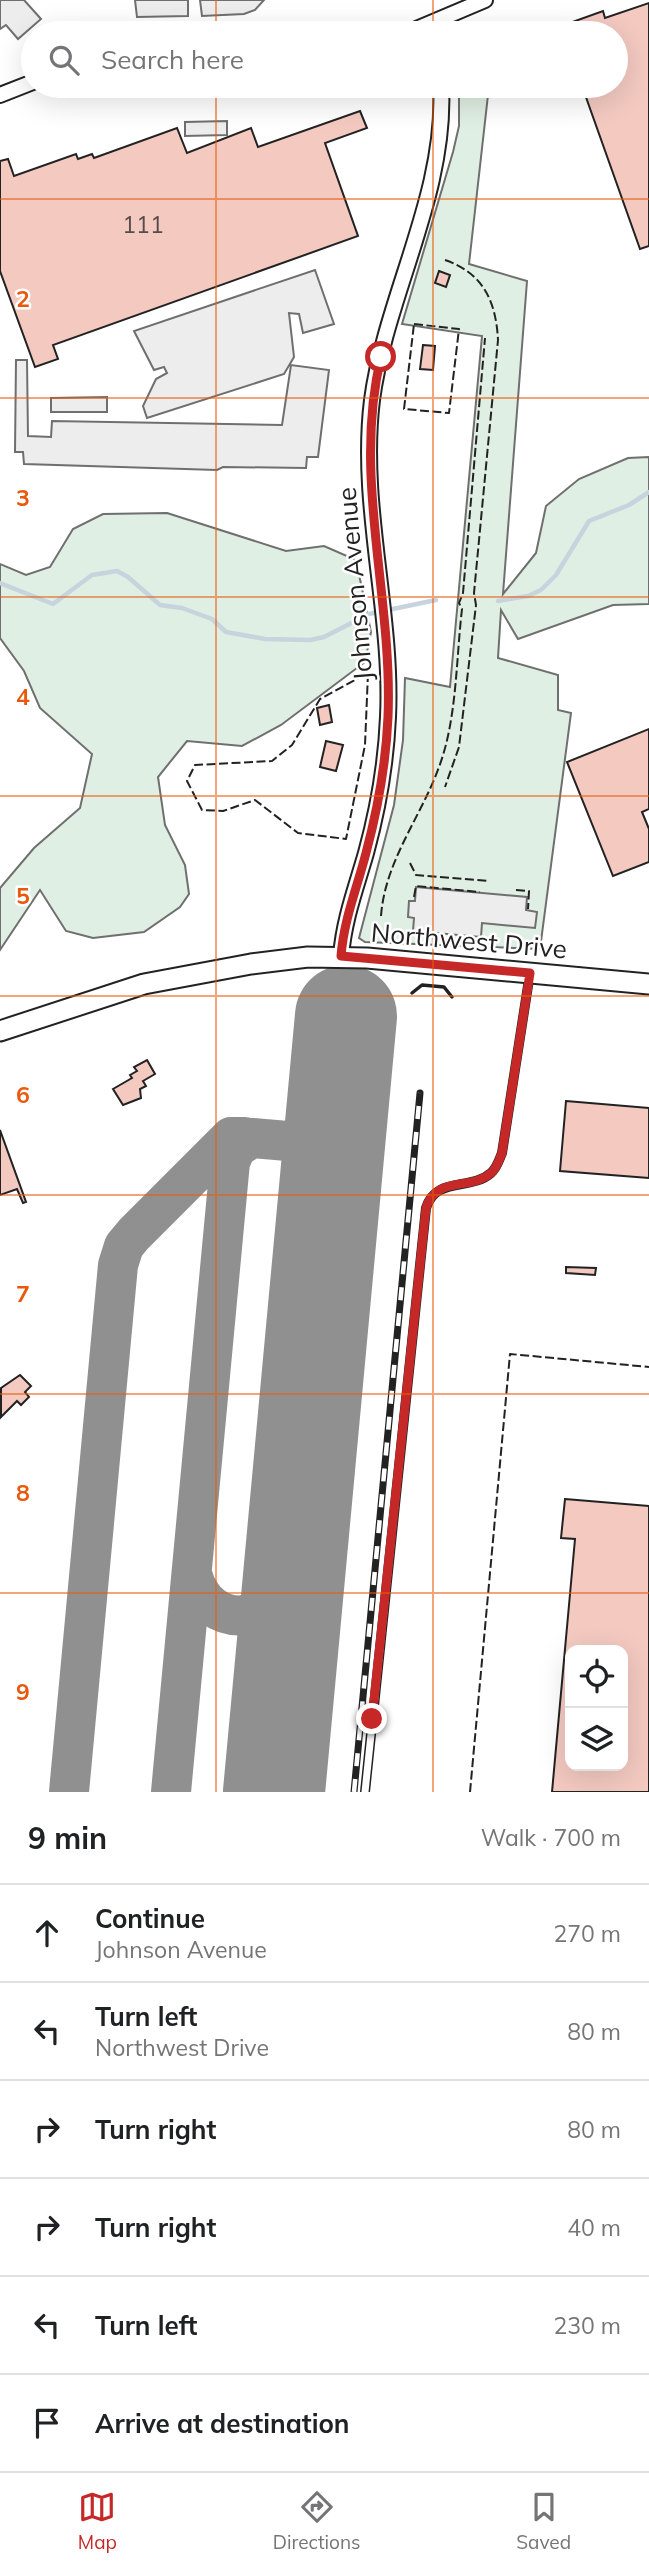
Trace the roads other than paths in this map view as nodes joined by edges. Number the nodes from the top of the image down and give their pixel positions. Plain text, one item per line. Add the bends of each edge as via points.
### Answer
1 (485, 0) edge
2 (444, 21) edge
3 (21, 87) edge
4 (0, 95) edge
5 (441, 98) edge
6 (341, 956) junction
7 (530, 973) junction
8 (649, 984) edge
9 (0, 1031) edge
10 (365, 1792) edge

1 - 2 street
3 - 4 street
5 - 6 street, Johnson Avenue via 435,160 372,402 370,466 389,688 386,750 373,823 344,923
6 - 7 main road, Northwest Drive
6 - 9 main road, Northwest Drive via 284,959 197,973 119,992
7 - 8 main road, Northwest Drive
7 - 10 lane via 512,1104 498,1162 486,1176 438,1190 426,1208

